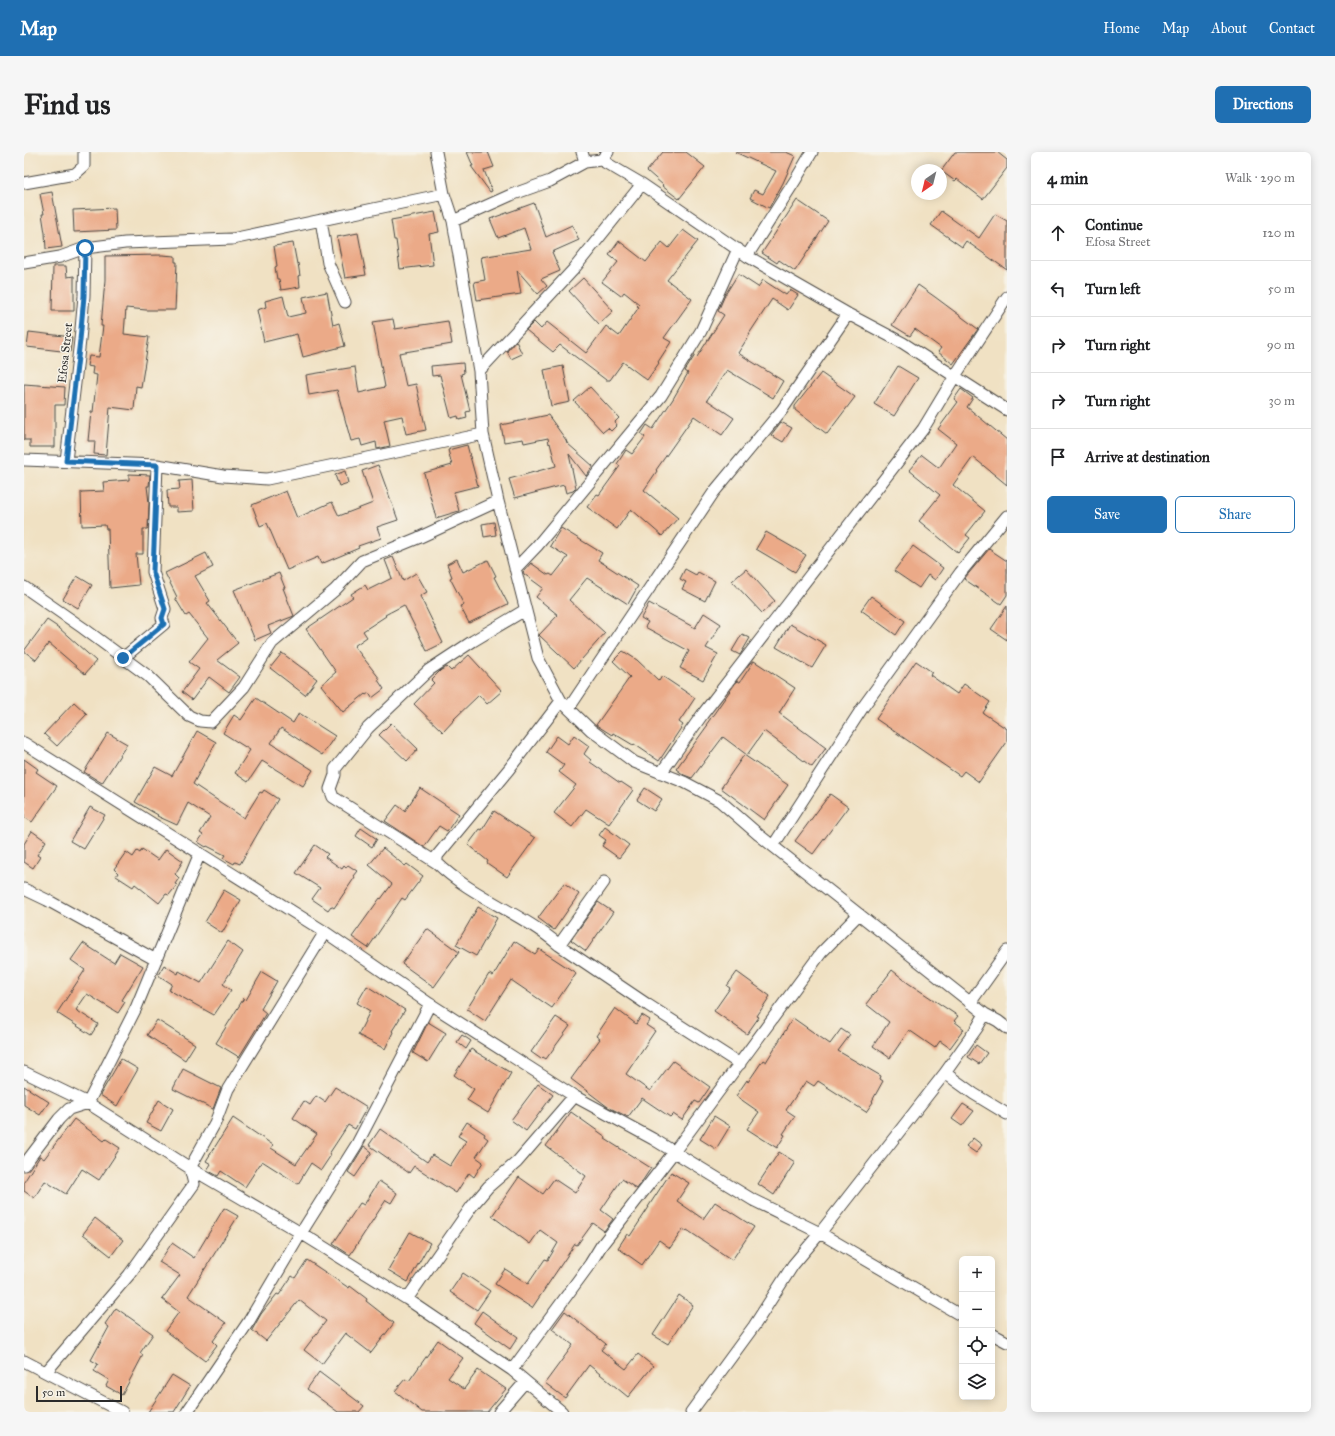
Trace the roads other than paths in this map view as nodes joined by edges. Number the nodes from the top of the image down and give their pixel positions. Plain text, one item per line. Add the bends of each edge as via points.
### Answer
1 (84, 152) edge
2 (436, 152) edge
3 (812, 152) edge
4 (604, 156) edge
5 (583, 157) edge
6 (24, 183) edge
7 (642, 184) junction
8 (444, 194) junction
9 (321, 220) junction
10 (453, 222) junction
11 (85, 248) junction
12 (738, 249) junction
13 (747, 256) junction
14 (24, 263) edge
15 (1007, 297) edge
16 (345, 302) dead end
17 (848, 314) junction
18 (479, 371) junction
19 (955, 376) junction
20 (1007, 410) edge
21 (483, 434) junction
22 (24, 460) edge
23 (66, 461) junction
24 (157, 465) junction
25 (498, 501) junction
26 (1007, 516) edge
27 (515, 569) junction
28 (24, 587) edge
29 (525, 610) junction
30 (123, 658) junction
31 (565, 704) junction
32 (24, 743) edge
33 (661, 773) junction
34 (773, 846) junction
35 (200, 853) junction
36 (437, 863) junction
37 (604, 882) dead end
38 (24, 889) edge
39 (859, 914) junction
40 (326, 932) junction
41 (559, 944) junction
42 (1007, 951) edge
43 (156, 960) junction
44 (970, 1003) junction
45 (430, 1004) junction
46 (985, 1014) junction
47 (1007, 1028) edge
48 (740, 1064) junction
49 (24, 1072) edge
50 (945, 1073) junction
51 (574, 1096) junction
52 (88, 1103) junction
53 (1007, 1114) edge
54 (674, 1152) junction
55 (24, 1165) edge
56 (190, 1168) junction
57 (301, 1233) junction
58 (820, 1233) junction
59 (407, 1299) junction
60 (959, 1314) edge
61 (995, 1336) edge
62 (1007, 1342) edge
63 (24, 1361) edge
64 (512, 1370) junction
65 (46, 1372) junction
66 (525, 1382) junction
67 (122, 1412) edge
68 (187, 1412) edge
69 (499, 1412) edge
70 (562, 1412) edge
71 (691, 1412) edge

1 - 6 street via 84,166 75,174
2 - 8 street
3 - 13 street
4 - 5 street
4 - 7 street
5 - 10 street via 550,181 511,195
7 - 12 street
7 - 18 street via 573,270
8 - 9 street
8 - 10 street
9 - 11 street via 232,239 125,243
9 - 16 street via 328,263
10 - 18 street
11 - 14 street
11 - 23 street, Efosa Street via 84,296
12 - 13 street
12 - 27 street via 701,331 661,396
13 - 17 street
15 - 19 street
17 - 19 street via 903,343
17 - 31 street via 782,410 714,492
18 - 21 street
19 - 20 street
19 - 33 street via 923,429 702,715
21 - 24 street via 267,479 223,476
21 - 25 street
22 - 23 street
23 - 24 street
24 - 30 street via 153,572 165,609 162,618 164,624
25 - 27 street
25 - 30 street via 362,561 335,590 272,643 244,687 211,722 189,716 148,676
26 - 34 street via 960,573 863,707
27 - 29 street
28 - 30 street
29 - 31 street via 538,658
29 - 36 street via 429,670 368,728 335,769 330,789 334,797
31 - 33 street via 591,730 634,762
31 - 36 street via 437,856
32 - 35 street
33 - 34 street via 720,801
34 - 39 street
35 - 40 street
35 - 43 street
36 - 41 street via 467,886 546,933
37 - 41 street
38 - 43 street
39 - 44 street
39 - 48 street via 821,953
40 - 45 street
40 - 56 street via 228,1089 215,1123
41 - 48 street
42 - 44 street
43 - 52 street via 130,1020
44 - 46 street
45 - 51 street
45 - 57 street via 358,1144
46 - 47 street
46 - 50 street
48 - 54 street
49 - 52 street
50 - 53 street
50 - 58 street
51 - 54 street
51 - 59 street via 517,1162 488,1187 472,1206
52 - 55 street via 69,1109
52 - 56 street
54 - 58 street via 753,1200
54 - 64 street via 601,1246
56 - 57 street
56 - 65 street via 194,1184 129,1275
57 - 59 street
57 - 68 street via 249,1321
58 - 60 street
58 - 71 street via 793,1265 754,1326
59 - 64 street
61 - 62 street
63 - 65 street
64 - 66 street
65 - 67 street
66 - 69 street
66 - 70 street

